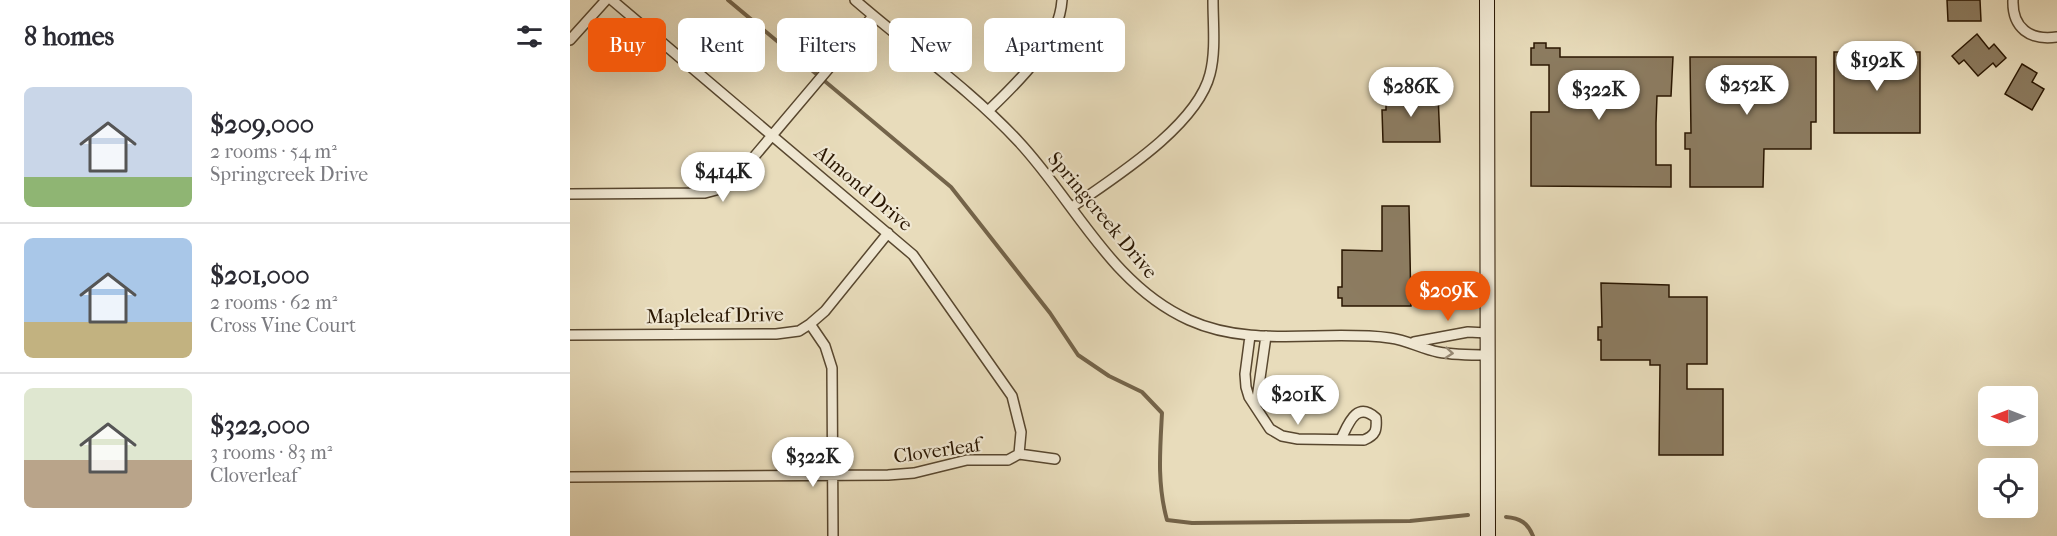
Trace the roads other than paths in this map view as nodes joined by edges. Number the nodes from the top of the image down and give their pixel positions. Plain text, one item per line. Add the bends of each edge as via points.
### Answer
1 (606, 0) edge
2 (612, 0) edge
3 (855, 0) edge
4 (1062, 0) edge
5 (1213, 0) edge
6 (1487, 0) edge
7 (2013, 0) edge
8 (873, 16) junction
9 (2057, 37) edge
10 (570, 40) edge
11 (988, 111) junction
12 (774, 135) junction
13 (570, 194) edge
14 (1072, 207) junction
15 (888, 233) junction
16 (810, 324) junction
17 (1487, 333) junction
18 (570, 334) edge
19 (1250, 336) junction
20 (1266, 336) junction
21 (1412, 343) junction
22 (1488, 355) junction
23 (1256, 406) junction
24 (1341, 439) dead end
25 (1019, 454) junction
26 (1055, 459) dead end
27 (833, 475) junction
28 (570, 477) edge
29 (833, 536) edge
30 (1488, 536) edge

1 - 10 street
2 - 12 street, Almond Drive
3 - 8 street, Springcreek Drive
4 - 11 street via 1052,36
5 - 14 street via 1211,69 1195,108 1170,134
6 - 17 main road
7 - 9 street via 2013,13 2022,29 2033,37
8 - 11 street, Springcreek Drive
8 - 12 street
11 - 14 street, Springcreek Drive via 1021,144
12 - 13 street via 720,189
12 - 15 street, Almond Drive
14 - 19 street, Springcreek Drive via 1110,258 1144,294 1203,326
15 - 16 street, Mapleleaf Drive
15 - 25 street, Almond Drive via 913,255 1012,396 1021,432
16 - 18 street, Mapleleaf Drive via 799,331 776,334
16 - 27 street via 825,346 832,368
17 - 21 street, Springcreek Drive via 1468,332
17 - 22 main road
19 - 20 street, Springcreek Drive
19 - 23 street via 1245,374 1249,397
20 - 21 street, Springcreek Drive via 1372,336
20 - 23 street
21 -> 22 street, Springcreek Drive via 1437,352
22 - 30 main road
23 - 24 street via 1270,429 1282,436 1316,441
25 - 26 street, Cloverleaf
25 - 27 street, Cloverleaf via 1008,460 953,462 903,474
27 - 28 street, Cloverleaf
27 - 29 street

